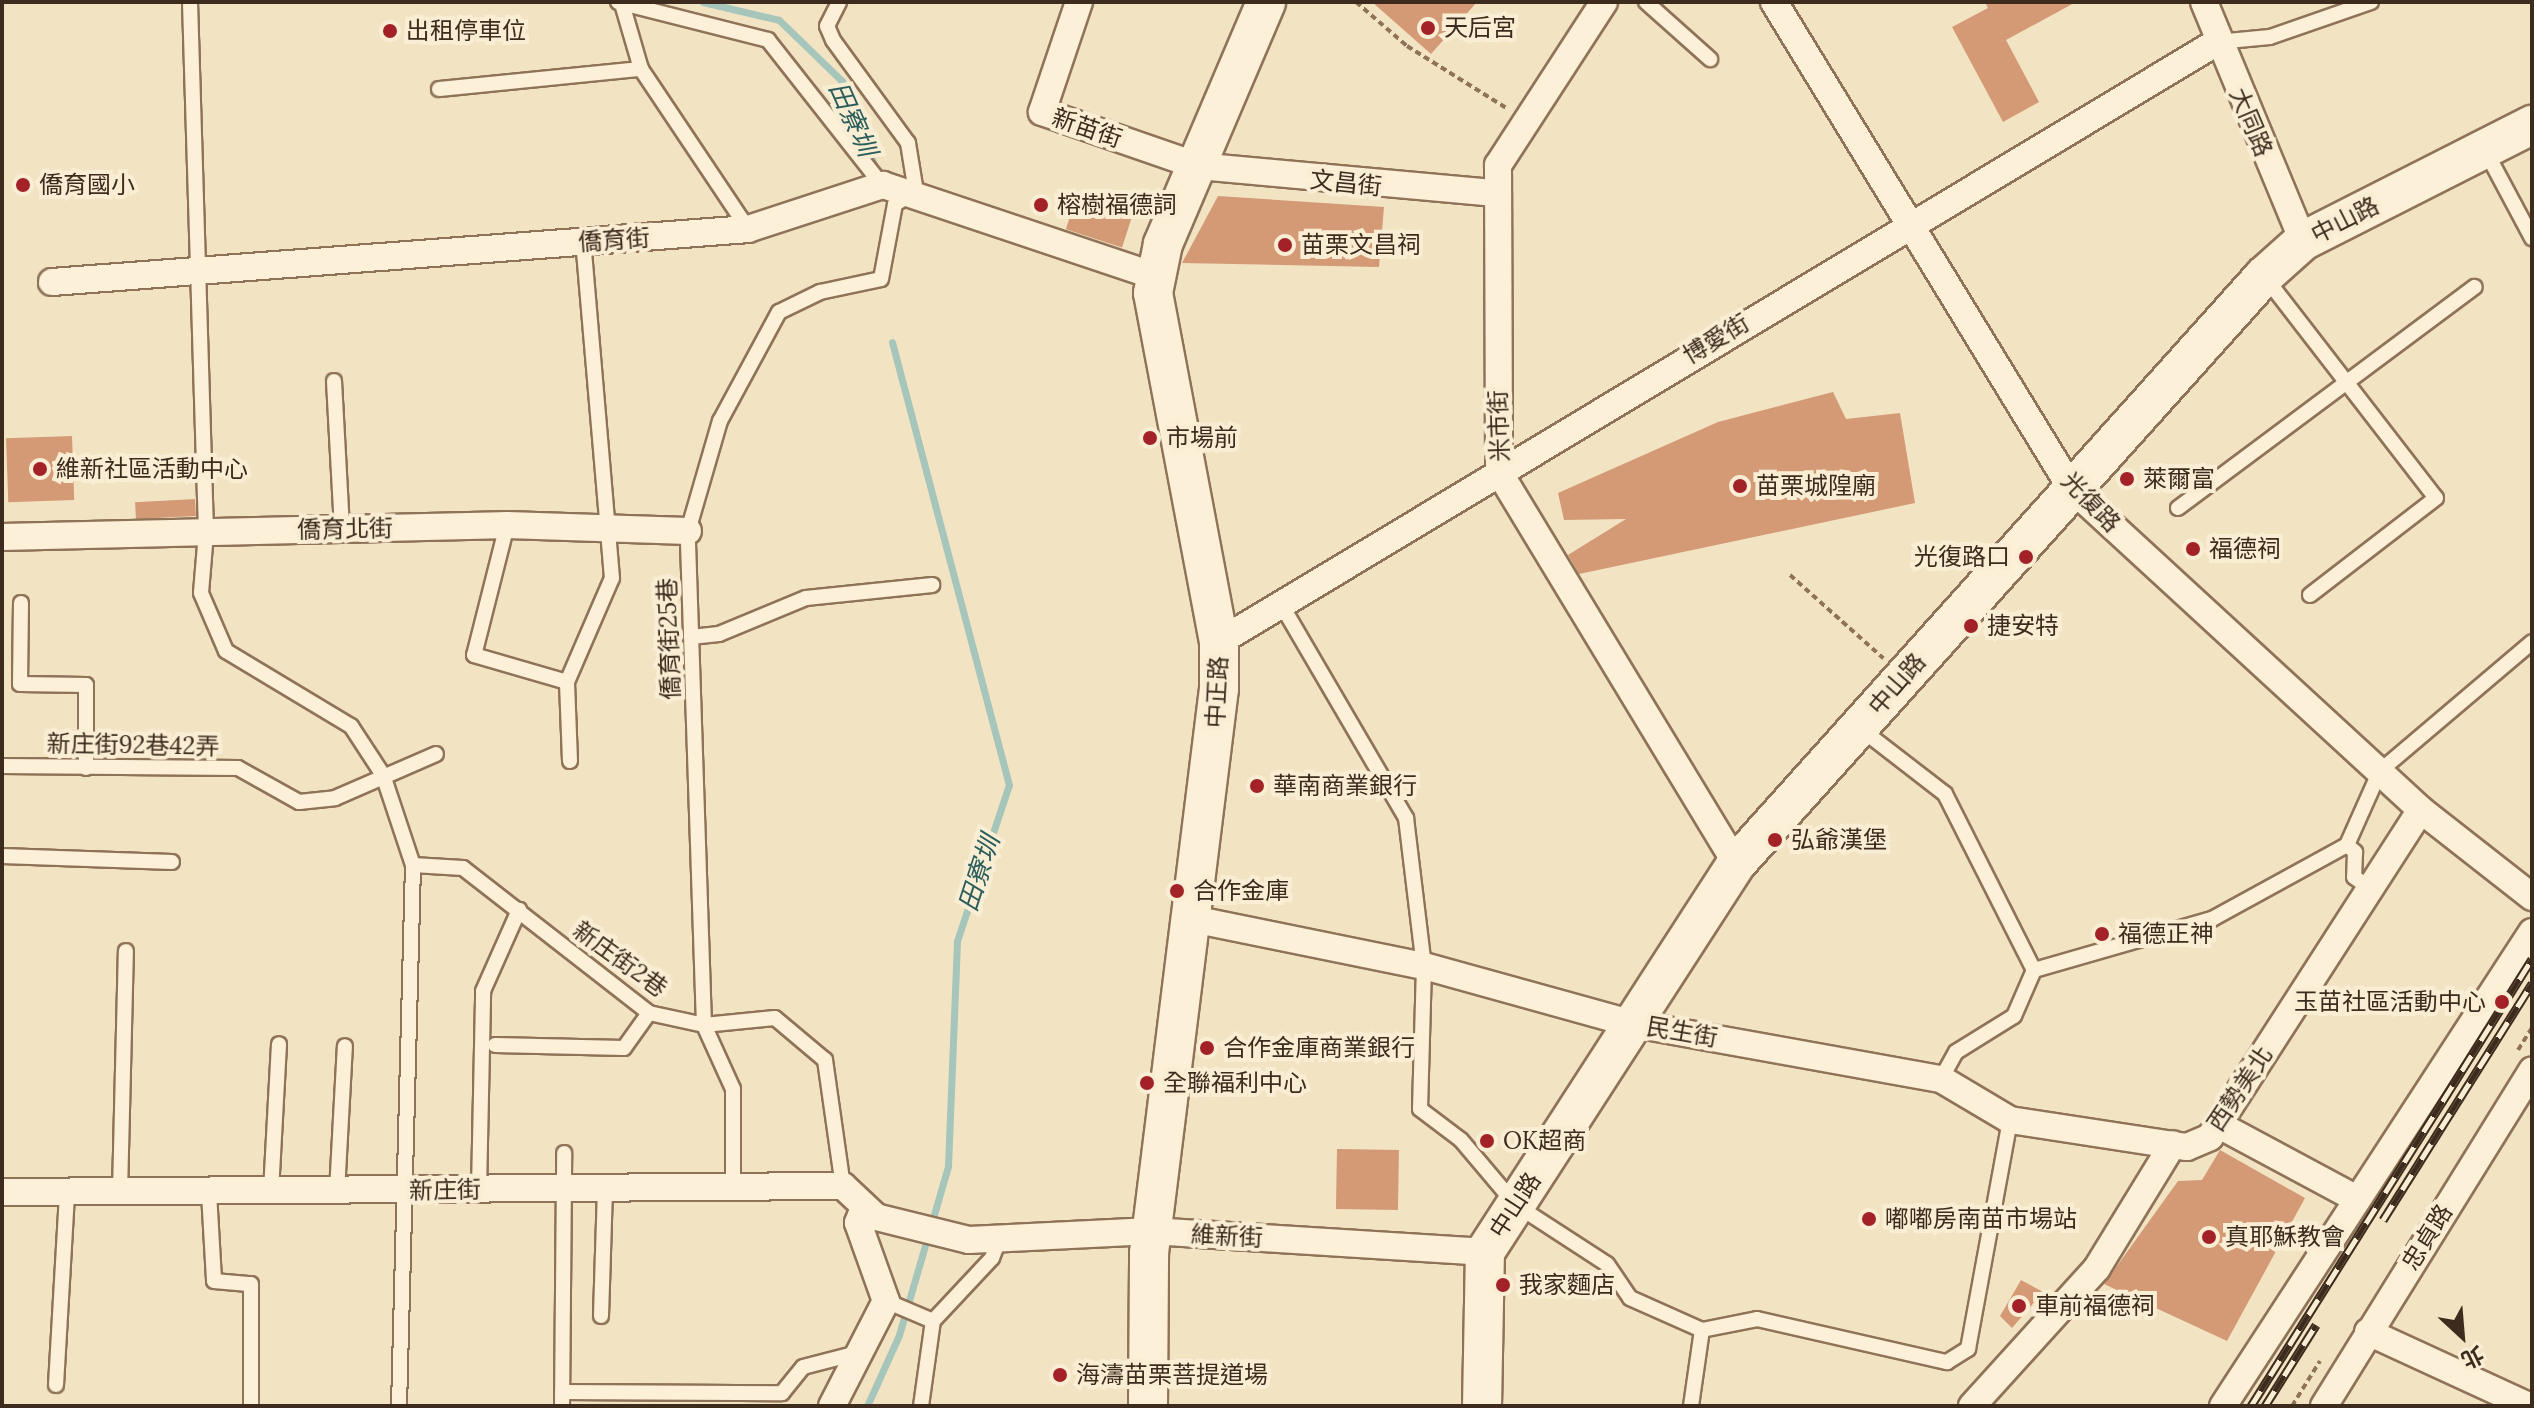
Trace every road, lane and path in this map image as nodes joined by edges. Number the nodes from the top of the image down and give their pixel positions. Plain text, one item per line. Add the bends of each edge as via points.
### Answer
1 (190, 2) edge
2 (839, 2) edge
3 (1079, 2) edge
4 (1266, 2) edge
5 (1356, 2) edge
6 (1604, 2) edge
7 (1646, 2) edge
8 (1774, 2) edge
9 (2204, 2) edge
10 (2371, 2) edge
11 (620, 4) edge
12 (2217, 42) junction
13 (1710, 59) dead end
14 (641, 69) junction
15 (439, 89) dead end
16 (1527, 121) junction
17 (2515, 138) edge
18 (1198, 166) junction
19 (1494, 193) junction
20 (898, 194) junction
21 (1906, 223) junction
22 (748, 229) junction
23 (2532, 238) edge
24 (2303, 241) junction
25 (583, 242) junction
26 (197, 271) junction
27 (1155, 276) junction
28 (2264, 276) junction
29 (52, 282) dead end
30 (2475, 287) dead end
31 (334, 381) dead end
32 (2345, 384) junction
33 (1499, 472) junction
34 (2071, 488) junction
35 (2178, 508) dead end
36 (507, 525) junction
37 (342, 530) junction
38 (688, 531) junction
39 (206, 533) junction
40 (607, 533) junction
41 (2, 537) edge
42 (1790, 575) dead end
43 (932, 585) dead end
44 (2310, 595) dead end
45 (21, 603) dead end
46 (1281, 604) junction
47 (691, 637) junction
48 (1219, 642) junction
49 (2532, 642) edge
50 (1903, 676) junction
51 (567, 682) junction
52 (1859, 728) junction
53 (436, 754) dead end
54 (570, 761) dead end
55 (2, 766) edge
56 (86, 768) junction
57 (2380, 771) junction
58 (383, 775) junction
59 (2421, 810) junction
60 (2347, 845) junction
61 (2, 856) edge
62 (172, 862) dead end
63 (1736, 864) junction
64 (413, 865) junction
65 (2371, 889) junction
66 (2532, 897) edge
67 (519, 910) junction
68 (1188, 918) junction
69 (2532, 932) edge
70 (126, 951) dead end
71 (1424, 966) junction
72 (2034, 970) junction
73 (649, 1013) junction
74 (1629, 1023) junction
75 (704, 1025) junction
76 (279, 1044) dead end
77 (495, 1045) dead end
78 (345, 1046) dead end
79 (2532, 1070) edge
80 (1941, 1079) junction
81 (2010, 1120) junction
82 (2219, 1125) junction
83 (2173, 1144) junction
84 (564, 1153) dead end
85 (843, 1186) junction
86 (733, 1187) junction
87 (562, 1189) junction
88 (605, 1189) junction
89 (479, 1190) junction
90 (403, 1191) junction
91 (2, 1192) edge
92 (67, 1192) junction
93 (120, 1192) junction
94 (271, 1192) junction
95 (337, 1192) junction
96 (209, 1193) junction
97 (2357, 1199) junction
98 (1516, 1205) junction
99 (870, 1214) junction
100 (1152, 1231) junction
101 (999, 1240) junction
102 (1485, 1252) junction
103 (886, 1301) junction
104 (601, 1316) dead end
105 (933, 1321) junction
106 (1702, 1330) junction
107 (2368, 1332) junction
108 (857, 1353) junction
109 (56, 1385) dead end
110 (562, 1399) edge
111 (251, 1406) edge
112 (399, 1406) edge
113 (832, 1406) edge
114 (921, 1406) edge
115 (1148, 1406) edge
116 (1482, 1406) edge
117 (1691, 1406) edge
118 (1972, 1406) edge
119 (2223, 1406) edge
120 (2324, 1406) edge
121 (2529, 1406) edge

1 - 26 lane
2 - 20 lane via 827,26 833,40 908,143
3 - 18 street, 新苗街 via 1042,112
4 - 18 street, 中正路
5 - 16 path via 1407,46
6 - 16 street, 米市街
7 - 13 lane
8 - 21 street, 光復路
9 - 12 street, 大同路
10 - 12 lane via 2270,37
11 - 14 lane
11 - 20 lane via 768,40
12 - 21 street, 博愛街
12 - 24 street, 大同路
14 - 15 lane
14 - 22 lane
16 - 19 street, 米市街 via 1498,165
17 - 23 lane
17 - 24 street, 中山路
18 - 19 street, 文昌街
18 - 27 street, 中正路
19 - 33 street, 米市街
20 - 22 street, 僑育街
20 - 27 street
20 - 38 lane, 僑育街25巷 via 881,279 820,292 779,312 720,421
21 - 33 street, 博愛街
21 - 34 street, 光復路
22 - 25 street, 僑育街
24 - 28 street, 中山路
25 - 26 street, 僑育街
25 - 40 lane
26 - 29 street, 僑育街
26 - 39 lane
27 - 48 street, 中正路 via 1156,333
28 - 32 lane
28 - 34 street, 中山路
30 - 32 lane
31 - 37 lane
32 - 35 lane
32 - 44 lane via 2436,498
33 - 46 street, 博愛街
33 - 63 street, 米市街
34 - 50 street, 中山路
34 - 57 street, 光復路
36 - 37 street, 僑育北街
36 - 40 street, 僑育北街
36 - 51 lane via 474,655
37 - 39 street, 僑育北街
38 - 40 street, 僑育北街
38 - 47 lane, 僑育街25巷
39 - 41 street, 僑育北街
39 - 58 lane via 201,593 226,651 351,726
40 - 51 lane via 612,578
42 - 50 path
43 - 47 lane via 806,598 719,634
45 - 56 lane via 20,684 86,685
46 - 48 street, 博愛街
46 - 71 lane via 1406,818
47 - 75 lane, 僑育街25巷
48 - 68 street, 中正路 via 1216,727
49 - 57 lane
50 - 52 street, 中山路
51 - 54 lane
52 - 63 street, 中山路
52 - 72 lane via 1945,794
53 - 58 lane, 新庄街92巷42弄
55 - 56 lane, 新庄街92巷42弄
56 - 58 lane, 新庄街92巷42弄 via 238,768 299,802 335,798
57 - 59 street, 光復路
57 - 60 lane
58 - 64 lane
59 - 65 street, 西勢美北
59 - 66 street, 光復路
60 - 65 lane via 2355,852 2354,877
60 - 72 lane via 2212,919
61 - 62 lane
63 - 74 street, 中山路
64 - 67 lane, 新庄街2巷 via 463,868
64 - 90 lane
65 - 82 street, 西勢美北
67 - 73 lane, 新庄街2巷
67 - 89 lane via 483,991
68 - 71 street, 民生街
68 - 100 street, 中正路
69 - 97 street
70 - 93 lane
71 - 74 street, 民生街
71 - 98 lane via 1420,1109 1461,1140
72 - 80 lane via 2014,1016 1956,1052
73 - 75 lane, 新庄街2巷
73 - 77 lane via 624,1048
74 - 80 street, 民生街
74 - 98 street, 中山路
75 - 85 lane, 新庄街2巷 via 775,1018 825,1060
75 - 86 lane, 僑育街25巷 via 733,1089
76 - 94 lane
78 - 95 lane
79 - 107 street, 忠貞路
80 - 81 street, 民生街
81 - 83 street, 民生街
81 - 106 lane via 1968,1349 1947,1362 1757,1319
82 - 83 street, 西勢美北 via 2187,1147
82 - 97 street
83 - 118 street via 2097,1268
84 - 87 lane
85 - 86 street, 新庄街
85 - 99 street
86 - 88 street, 新庄街
87 - 88 street, 新庄街
87 - 89 street, 新庄街
87 - 110 lane
88 - 104 lane
89 - 90 street, 新庄街
90 - 95 street, 新庄街
90 - 112 lane
91 - 92 street, 新庄街
92 - 93 street, 新庄街
92 - 109 lane
93 - 96 street, 新庄街
94 - 95 street, 新庄街
94 - 96 street, 新庄街
96 - 111 lane via 214,1281 251,1284
97 - 119 street
98 - 102 street, 中山路
98 - 106 lane via 1607,1264 1630,1298
99 - 101 street, 維新街 via 969,1240
99 - 103 street via 858,1223
100 - 101 street, 維新街
100 - 102 street, 維新街
100 - 115 street, 中正路
101 - 105 lane via 992,1258
102 - 116 street, 中山路
103 - 105 lane
103 - 108 street
105 - 114 lane
106 - 117 lane
107 - 120 street, 忠貞路
107 - 121 street
108 - 110 lane via 803,1367 782,1393
108 - 113 street

